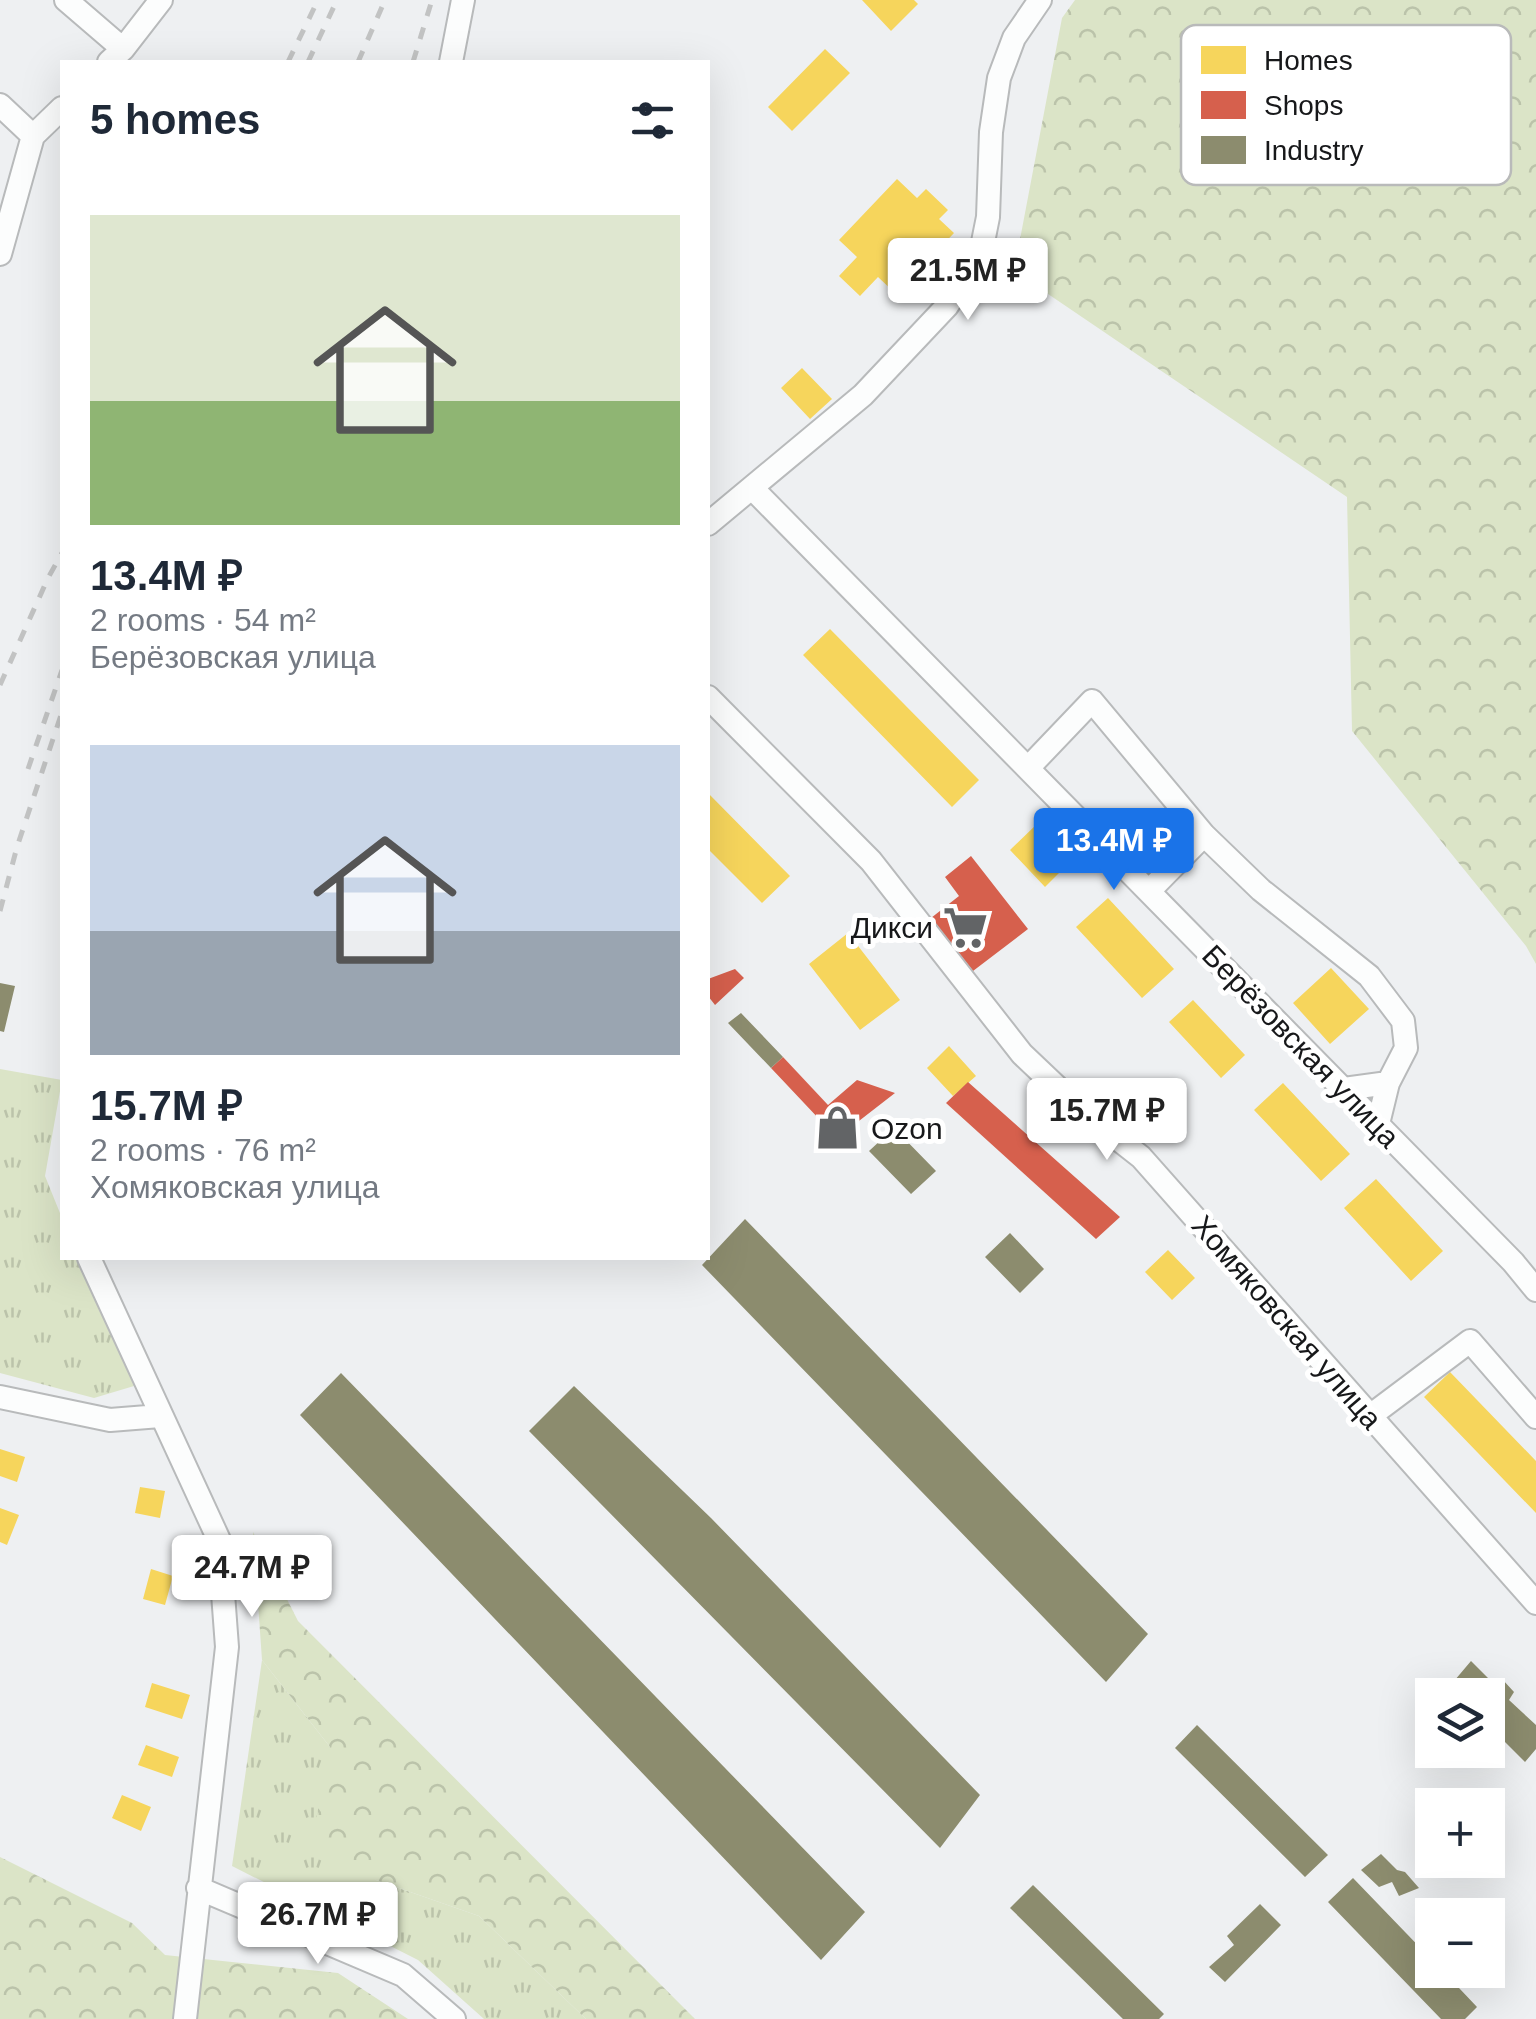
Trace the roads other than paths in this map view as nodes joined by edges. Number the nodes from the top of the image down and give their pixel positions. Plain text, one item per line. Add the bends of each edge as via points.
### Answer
1 (66, 0) edge
2 (161, 0) edge
3 (463, 0) edge
4 (1028, 6) edge
5 (116, 56) edge
6 (451, 60) edge
7 (0, 105) edge
8 (60, 110) edge
9 (34, 136) junction
10 (0, 254) edge
11 (752, 488) junction
12 (712, 514) edge
13 (710, 699) edge
14 (1028, 768) junction
15 (1204, 835) junction
16 (1149, 891) junction
17 (1388, 1083) junction
18 (1344, 1089) junction
19 (1378, 1124) junction
20 (90, 1260) edge
21 (1536, 1290) edge
22 (0, 1397) edge
23 (160, 1416) junction
24 (1370, 1416) junction
25 (1536, 1418) edge
26 (1536, 1603) edge
27 (198, 1888) junction
28 (185, 2019) edge
29 (454, 2019) edge

1 - 5 street
2 - 5 street
3 - 6 street
4 - 11 street via 999,78 981,252 947,306 862,395
7 - 9 street
8 - 9 street
9 - 10 street
11 - 12 street
11 - 14 street, Берёзовская улица
13 - 24 street, Хомяковская улица via 871,861 1022,1054 1141,1156
14 - 15 street via 1092,700
14 - 16 street, Берёзовская улица
15 - 16 street
15 - 17 street via 1369,976 1403,1021 1406,1048
16 - 18 street, Берёзовская улица
17 - 18 street
17 - 19 street
18 - 19 street, Берёзовская улица
19 - 21 street, Берёзовская улица
20 - 23 street
22 - 23 street via 110,1420
23 - 27 street via 219,1540 227,1647
24 - 25 street via 1470,1342
24 - 26 street, Хомяковская улица
27 - 28 street
27 - 29 street via 403,1975

